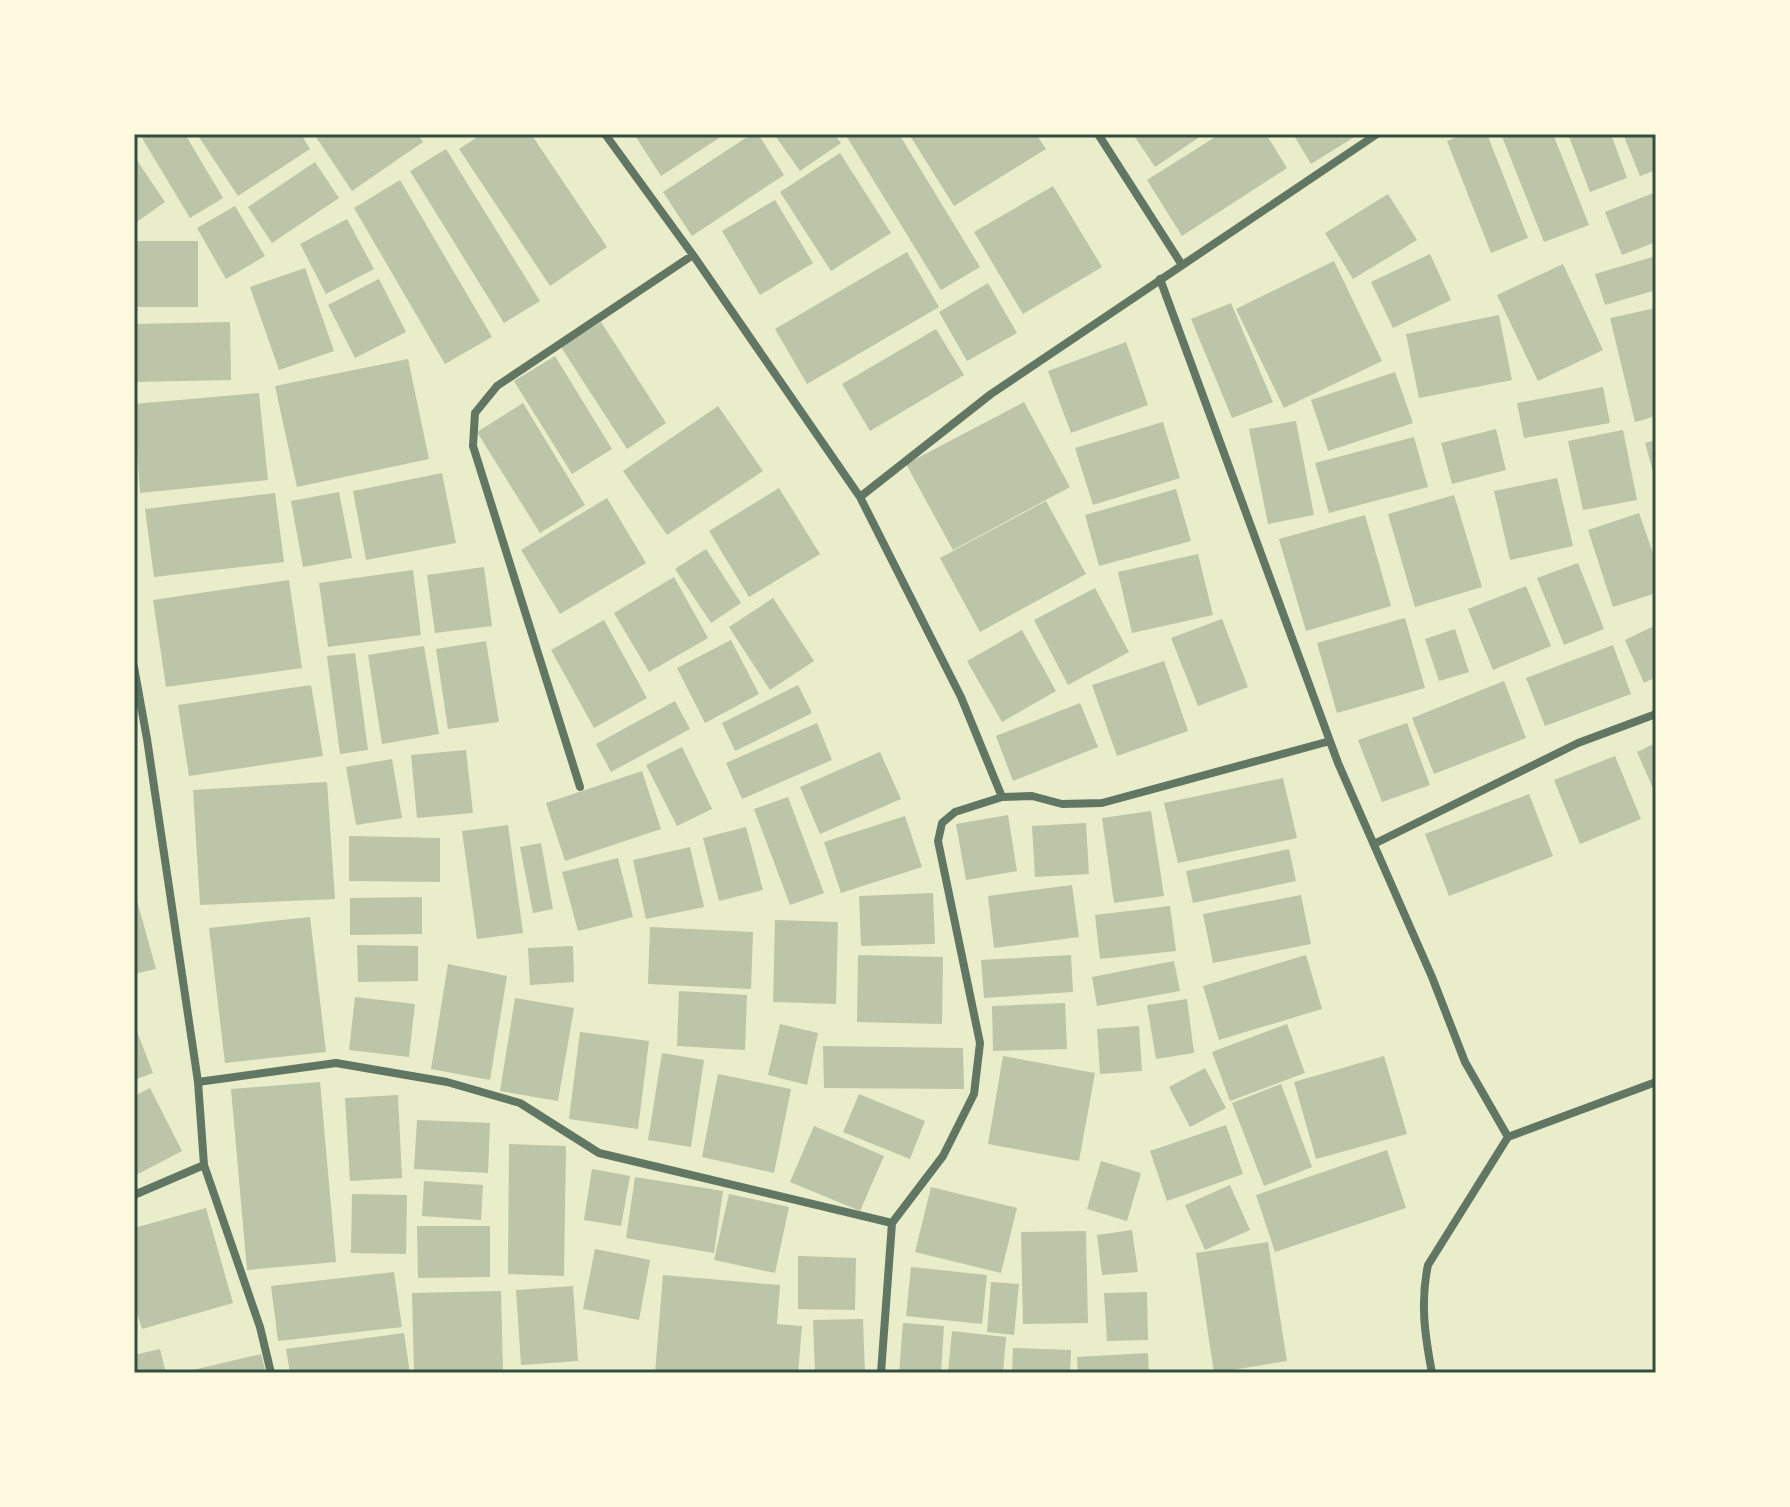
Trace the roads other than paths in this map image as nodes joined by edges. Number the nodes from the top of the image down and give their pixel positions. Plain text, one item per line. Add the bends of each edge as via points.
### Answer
1 (605, 134) edge
2 (1098, 134) edge
3 (1377, 134) edge
4 (693, 255) junction
5 (1182, 265) junction
6 (1160, 279) junction
7 (860, 497) junction
8 (134, 667) edge
9 (1656, 714) edge
10 (1332, 744) junction
11 (580, 787) dead end
12 (1002, 797) junction
13 (1376, 843) junction
14 (198, 1082) junction
15 (1656, 1082) edge
16 (1508, 1137) junction
17 (204, 1165) junction
18 (134, 1195) edge
19 (892, 1223) junction
20 (271, 1373) edge
21 (881, 1373) edge
22 (1432, 1373) edge

1 - 4 street
2 - 5 street
3 - 5 street
4 - 7 street
4 - 11 street via 497,386 475,413 473,446
5 - 6 street
6 - 7 street via 991,394
6 - 10 street
7 - 12 street via 961,697
8 - 14 street
9 - 13 street via 1578,743
10 - 12 street via 1102,803
10 - 13 street
12 - 19 street via 955,812 942,823 938,841 980,1043 974,1094 943,1156
13 - 16 street via 1465,1062
14 - 17 street
14 - 19 street via 336,1063 447,1082 520,1103 599,1153
15 - 16 street
16 - 22 street via 1428,1265 1423,1329
17 - 18 street
17 - 20 street
19 - 21 street

